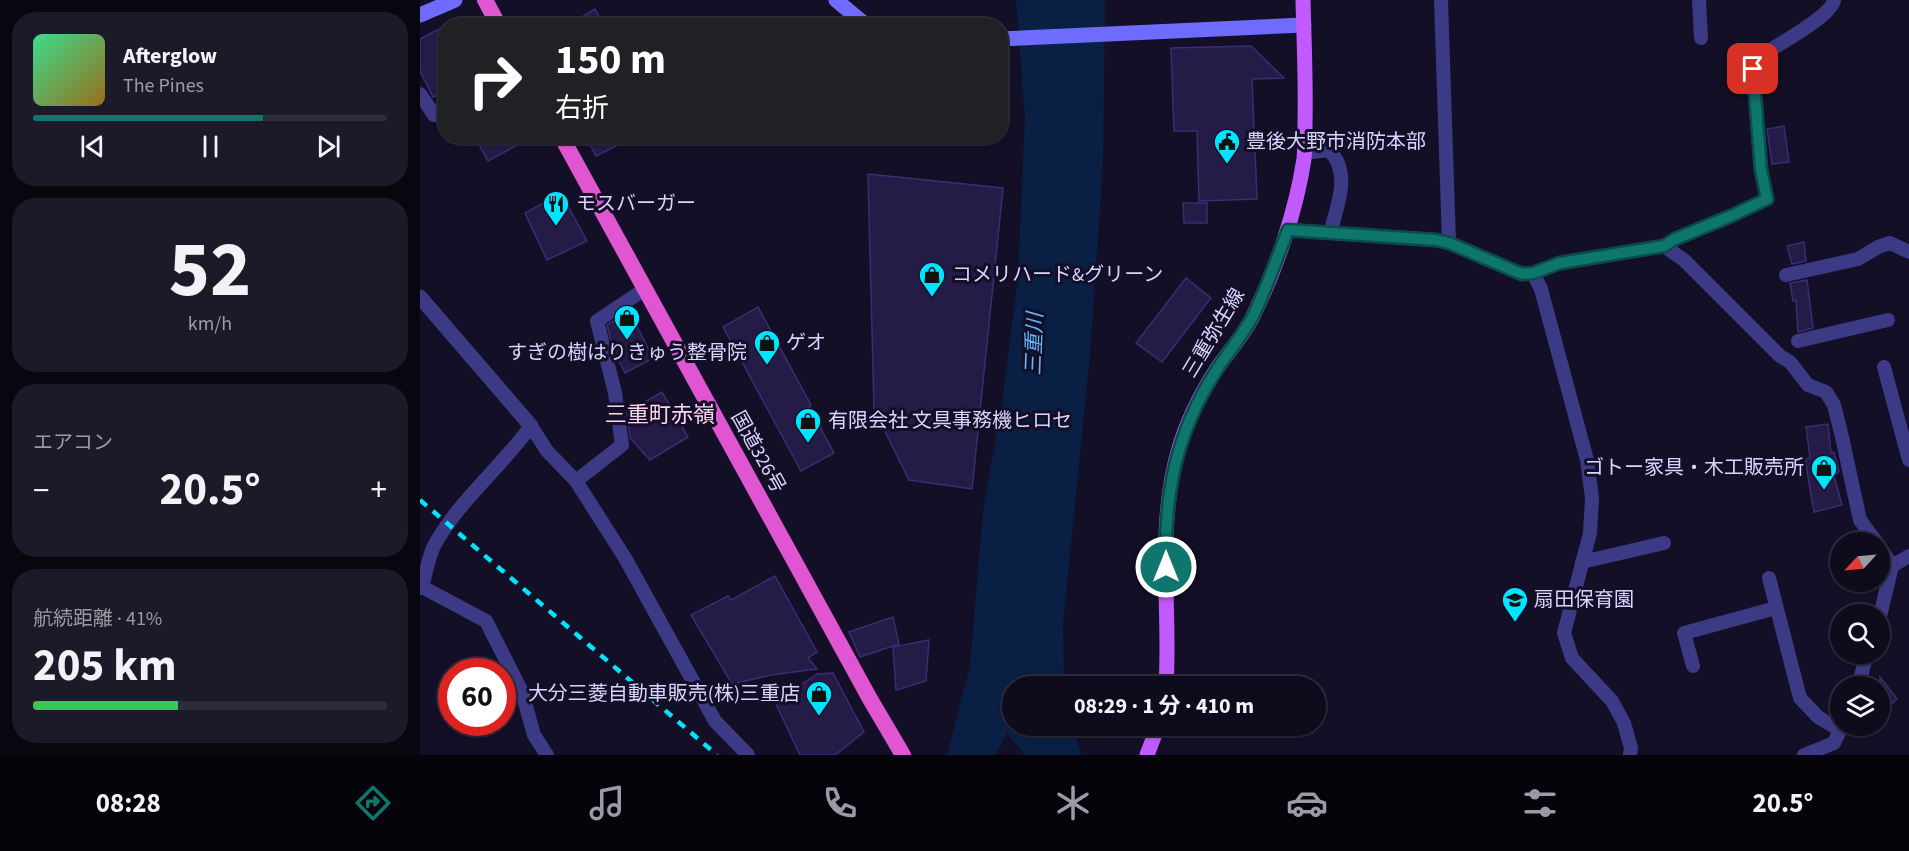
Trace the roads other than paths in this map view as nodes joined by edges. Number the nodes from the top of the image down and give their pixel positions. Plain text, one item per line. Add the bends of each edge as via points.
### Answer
1 (455, 0) edge
2 (485, 0) edge
3 (836, 0) edge
4 (1303, 0) edge
5 (1441, 0) edge
6 (1699, 0) edge
7 (1834, 0) edge
8 (420, 15) edge
9 (495, 18) edge
10 (857, 18) edge
11 (1304, 25) junction
12 (1701, 38) dead end
13 (1008, 39) edge
14 (420, 94) edge
15 (438, 113) edge
16 (565, 144) edge
17 (1304, 153) junction
18 (1288, 230) junction
19 (1330, 232) junction
20 (1449, 243) junction
21 (1664, 246) junction
22 (1909, 252) edge
23 (1533, 273) junction
24 (1786, 274) dead end
25 (645, 289) junction
26 (420, 297) edge
27 (1887, 320) dead end
28 (1798, 341) dead end
29 (1884, 367) dead end
30 (531, 426) junction
31 (1909, 460) edge
32 (576, 481) junction
33 (1869, 532) edge
34 (1664, 543) dead end
35 (1909, 556) edge
36 (1582, 562) junction
37 (1890, 562) edge
38 (1893, 566) junction
39 (1769, 578) dead end
40 (421, 587) edge
41 (1883, 604) edge
42 (1776, 608) junction
43 (1693, 666) dead end
44 (1166, 676) edge
45 (1830, 723) edge
46 (1154, 736) edge
47 (1837, 736) edge
48 (547, 755) edge
49 (748, 755) edge
50 (903, 755) edge
51 (1147, 755) edge
52 (1630, 755) edge
53 (1804, 755) edge

1 - 8 main road
2 - 9 highway
3 - 10 main road
4 - 11 main road, 三重弥生線
5 - 20 street
6 - 12 street
7 - 21 street via 1829,10 1762,55 1753,69 1767,199
11 - 13 main road
11 - 17 main road, 三重弥生線
14 - 15 street via 434,116
16 - 25 highway, 国道326号
17 - 18 main road, 三重弥生線
17 - 19 street via 1329,150 1336,157 1342,188
18 - 19 street
18 - 44 main road, 三重弥生線 via 1254,316 1195,408 1174,467 1167,505
19 - 20 street
20 - 23 street via 1522,274
21 - 23 street via 1560,263
21 - 33 street via 1684,260 1790,362 1808,385 1826,392 1834,405 1860,520
22 - 24 street via 1890,243 1858,259
23 - 36 street via 1541,289 1587,460 1592,498 1590,533
25 - 32 street via 597,321 615,393 622,445
25 - 50 highway, 国道326号
26 - 30 street
27 - 28 street
29 - 31 street
30 - 32 street via 547,451
30 - 40 street via 448,524 433,548
32 - 49 street via 625,558 716,721
34 - 36 street
35 - 38 street
36 - 52 street via 1564,633 1572,658 1612,701 1624,723
37 - 38 street
38 - 41 street
39 - 42 street
40 - 48 street via 486,621 522,692 534,735
42 - 43 street via 1684,633
42 - 45 street via 1800,698 1818,717
46 - 51 main road
47 - 53 street via 1834,743

